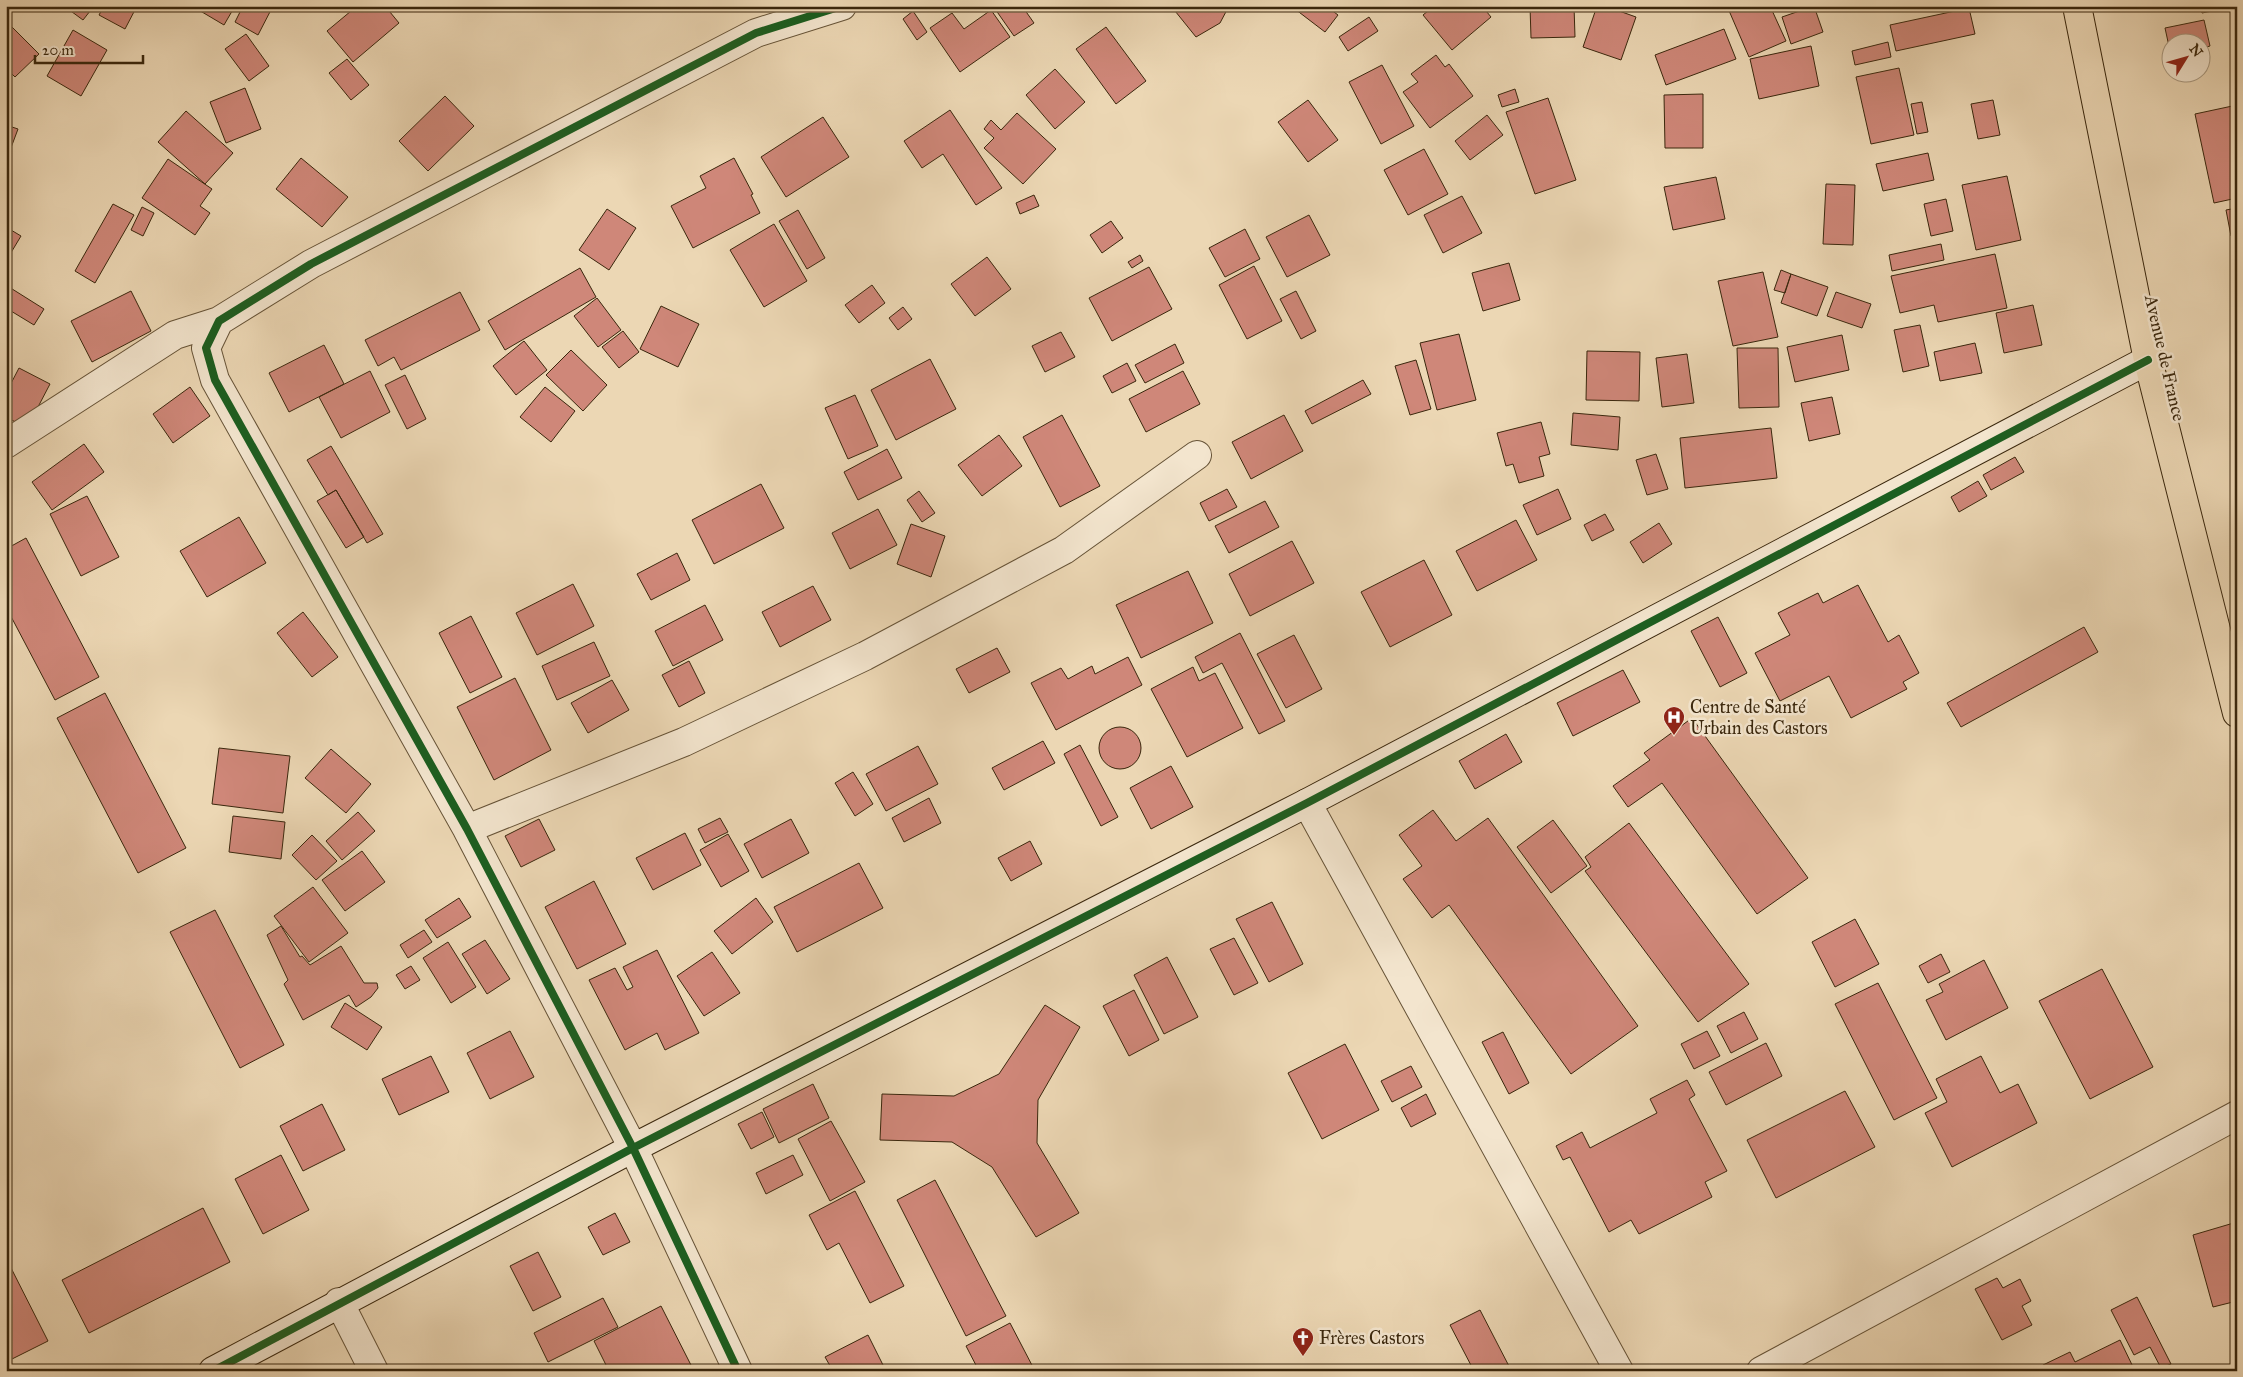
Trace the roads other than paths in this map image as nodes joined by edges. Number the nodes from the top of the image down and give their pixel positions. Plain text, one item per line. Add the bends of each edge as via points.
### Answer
1 (842, 6) edge
2 (2077, 6) edge
3 (219, 321) junction
4 (2148, 360) junction
5 (6, 444) edge
6 (1197, 455) dead end
7 (2237, 713) edge
8 (1307, 804) junction
9 (467, 829) junction
10 (2237, 1115) edge
11 (633, 1148) junction
12 (339, 1302) junction
13 (213, 1371) edge
14 (374, 1371) edge
15 (738, 1371) edge
16 (1619, 1371) edge
17 (1761, 1371) edge

1 - 3 street via 756,32 311,264
2 - 4 main road, Avenue de France
3 - 5 street via 175,335
3 - 9 street via 206,348 215,380
4 - 7 main road, Avenue de France
4 - 8 street
6 - 9 street via 1064,550 865,656 684,742
8 - 11 street
8 - 16 street
9 - 11 street
10 - 17 street
11 - 12 street
11 - 15 street
12 - 13 street
12 - 14 street

